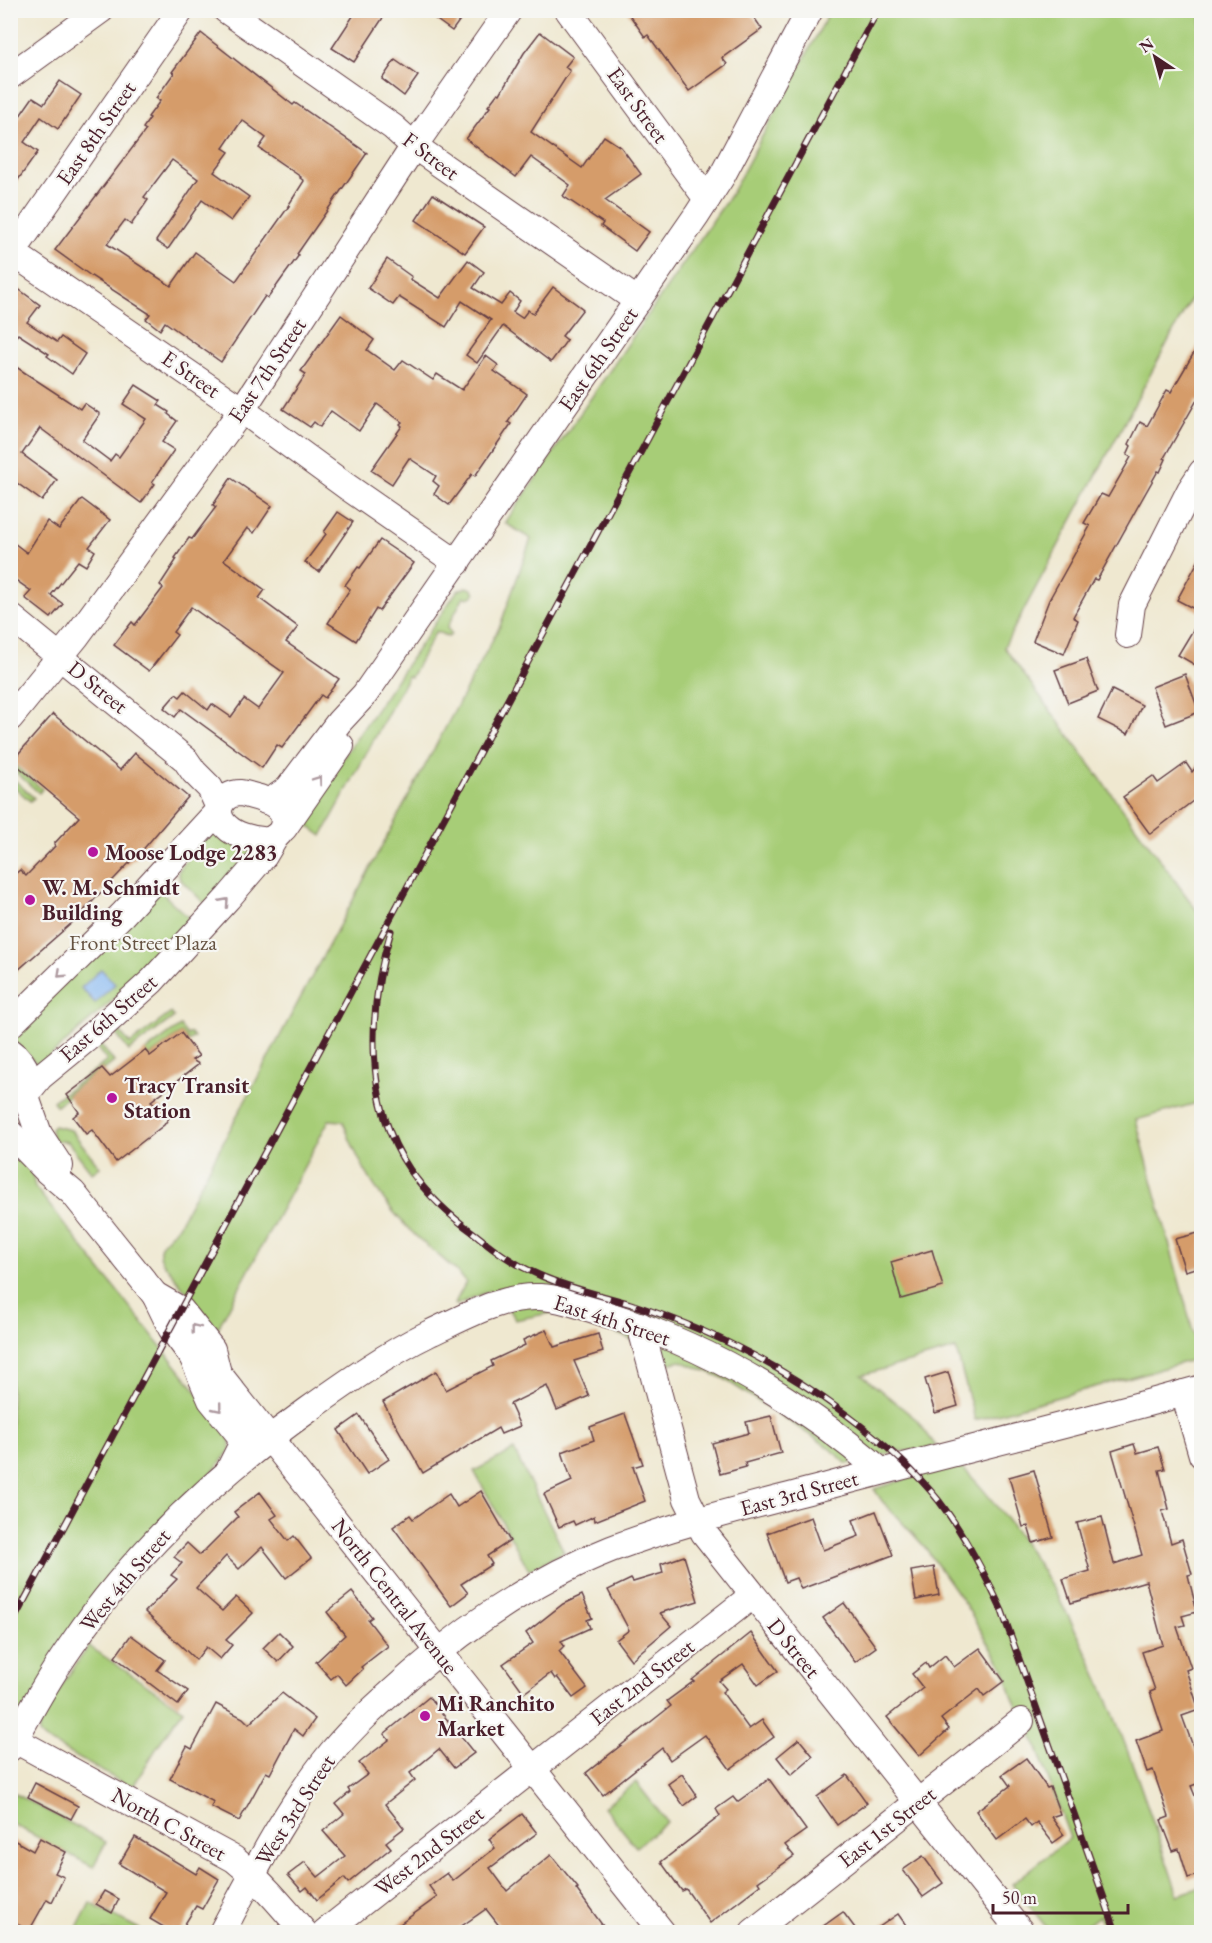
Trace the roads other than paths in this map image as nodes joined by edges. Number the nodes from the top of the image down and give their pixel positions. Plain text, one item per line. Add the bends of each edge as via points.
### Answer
1 (101, 10) edge
2 (181, 10) edge
3 (226, 10) edge
4 (509, 10) edge
5 (568, 10) edge
6 (810, 10) edge
7 (10, 76) edge
8 (414, 146) junction
9 (707, 199) junction
10 (11, 253) edge
11 (638, 301) junction
12 (242, 410) junction
13 (1198, 486) edge
14 (457, 563) junction
15 (10, 616) edge
16 (1128, 635) dead end
17 (60, 656) junction
18 (365, 694) junction
19 (10, 718) edge
20 (185, 759) junction
21 (241, 793) junction
22 (266, 801) junction
23 (218, 810) junction
24 (280, 832) junction
25 (10, 1025) edge
26 (10, 1051) edge
27 (29, 1094) junction
28 (10, 1121) edge
29 (10, 1133) edge
30 (74, 1193) junction
31 (155, 1295) junction
32 (640, 1325) junction
33 (192, 1356) junction
34 (219, 1373) junction
35 (1193, 1391) edge
36 (270, 1438) junction
37 (1202, 1455) edge
38 (230, 1470) junction
39 (881, 1471) junction
40 (697, 1521) junction
41 (752, 1596) junction
42 (439, 1652) junction
43 (1021, 1721) dead end
44 (13, 1744) edge
45 (533, 1770) junction
46 (917, 1803) junction
47 (253, 1874) junction
48 (222, 1932) edge
49 (304, 1932) edge
50 (325, 1932) edge
51 (662, 1932) edge
52 (753, 1932) edge
53 (1021, 1932) edge

1 - 7 street
2 - 10 street, East 8th Street
3 - 8 street, F Street via 393,127
4 - 8 street, East 7th Street
5 - 9 street, East Street
6 - 9 street, East 6th Street
8 - 11 street, F Street
8 - 12 street, East 7th Street
9 - 11 street, East 6th Street
10 - 12 street, E Street
11 - 14 street, East 6th Street
12 - 14 street, E Street
12 - 17 street, East 7th Street
13 - 16 street via 1132,605
14 - 18 street, East 6th Street
15 - 17 street, D Street
17 - 19 street, East 7th Street
17 - 20 street, D Street
18 - 22 street, East 6th Street via 288,789
24 -> 18 street, East 6th Street via 351,730
20 - 21 street, D Street via 203,762 235,784
20 - 23 street, D Street via 210,788
21 - 22 street
21 - 23 street via 228,796
22 - 24 street via 282,813
23 - 24 street via 222,822 239,834 266,840
23 -> 25 street via 123,915
27 -> 24 street, East 6th Street via 40,1077 158,974 235,891
26 - 27 street, North Central Avenue via 24,1066
27 - 28 street, East 6th Street
27 - 30 street, North Central Avenue via 39,1134
29 - 30 street, North Central Avenue
30 - 31 street, North Central Avenue
31 - 33 street, North Central Avenue via 171,1328
34 -> 31 street, North Central Avenue via 212,1349 181,1310
32 - 36 street, East 4th Street via 554,1298 525,1297 496,1304 411,1342
32 - 39 street, East 4th Street via 728,1364 770,1388 846,1440
32 - 40 street, D Street via 687,1499
33 - 34 street, North Central Avenue
33 -> 38 street via 211,1400 241,1441
34 - 36 street, North Central Avenue
35 - 37 street
35 - 39 street, East 3rd Street
36 - 38 street, West 4th Street
36 - 42 street, North Central Avenue
38 - 44 street, West 4th Street via 177,1517 103,1602 72,1643
39 - 40 street, East 3rd Street
40 - 41 street, D Street
40 - 42 street, East 3rd Street via 610,1550 560,1572 508,1601
41 - 45 street, East 2nd Street
41 - 46 street, D Street
42 - 45 street, North Central Avenue
42 - 47 street, West 3rd Street via 377,1705 333,1751 291,1808
43 - 46 street, East 1st Street
44 - 47 street, North C Street via 234,1859
45 - 50 street, West 2nd Street
45 - 51 street, North Central Avenue
46 - 52 street, East 1st Street
46 - 53 street, D Street
47 - 48 street, West 3rd Street
47 - 49 street, North C Street

